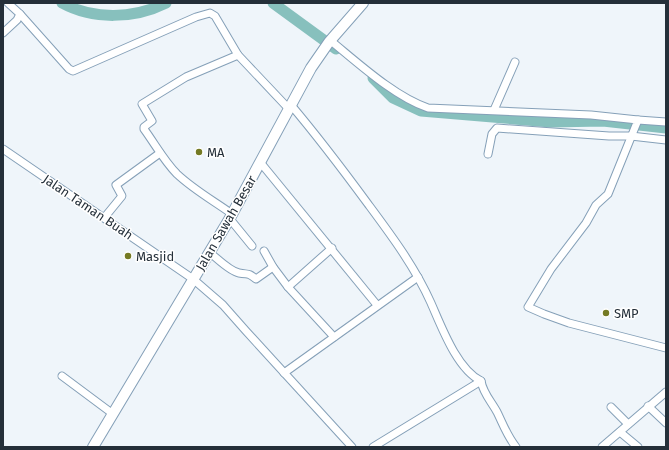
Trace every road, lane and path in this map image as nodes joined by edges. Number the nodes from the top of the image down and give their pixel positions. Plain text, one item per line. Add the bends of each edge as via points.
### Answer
1 (8, 3) edge
2 (363, 3) edge
3 (20, 14) junction
4 (3, 33) edge
5 (330, 41) junction
6 (238, 55) junction
7 (516, 62) dead end
8 (290, 107) junction
9 (494, 110) junction
10 (637, 121) junction
11 (666, 122) edge
12 (632, 133) junction
13 (666, 140) edge
14 (3, 149) edge
15 (160, 153) junction
16 (488, 154) dead end
17 (260, 162) junction
18 (231, 216) junction
19 (104, 218) junction
20 (252, 246) dead end
21 (332, 248) junction
22 (264, 251) dead end
23 (209, 252) junction
24 (274, 267) junction
25 (418, 277) junction
26 (193, 279) junction
27 (288, 287) junction
28 (377, 305) junction
29 (334, 337) junction
30 (666, 348) edge
31 (284, 373) junction
32 (62, 376) dead end
33 (481, 381) junction
34 (666, 392) edge
35 (648, 406) junction
36 (611, 408) dead end
37 (113, 414) junction
38 (666, 423) edge
39 (628, 424) junction
40 (620, 432) junction
41 (93, 447) edge
42 (352, 447) edge
43 (373, 447) edge
44 (516, 447) edge
45 (602, 447) edge
46 (638, 447) edge

1 - 3 street
2 - 5 main road, Jalan Sawah Besar
3 - 4 street
3 - 6 street via 71,70 210,13 215,16
5 - 8 main road, Jalan Sawah Besar
5 - 9 street via 419,105 428,108
6 - 8 street
6 - 15 street via 186,77 143,103 152,120 144,129
7 - 9 street
8 - 17 main road, Jalan Sawah Besar
8 - 25 street via 324,145 381,221
9 - 10 street via 591,115
10 - 11 street
10 - 12 street
12 - 13 street
12 - 16 street via 609,136 497,128 492,134
12 - 30 street via 608,194 596,205 528,307 569,323
14 - 19 street, Jalan Taman Buah
15 - 18 street via 178,174
15 - 19 street via 116,185 122,196
17 - 18 main road, Jalan Sawah Besar
17 - 21 street
18 - 20 street
18 - 23 main road, Jalan Sawah Besar
19 - 26 street, Jalan Taman Buah
21 - 27 street
21 - 28 street
22 - 24 street
23 - 24 street via 232,270 249,274 256,279
23 - 26 main road, Jalan Sawah Besar
24 - 27 street
25 - 28 street
25 - 33 street via 449,342 471,376
26 - 31 street, Jalan Taman Buah via 227,310
26 - 37 main road, Jalan Sawah Besar
27 - 29 street
28 - 29 street
29 - 31 street
31 - 42 street, Jalan Taman Buah
32 - 37 street
33 - 43 street
33 - 44 street via 483,391
34 - 35 street
35 - 38 street
35 - 39 street
36 - 39 street
37 - 41 main road, Jalan Sawah Besar
39 - 40 street
40 - 45 street
40 - 46 street

